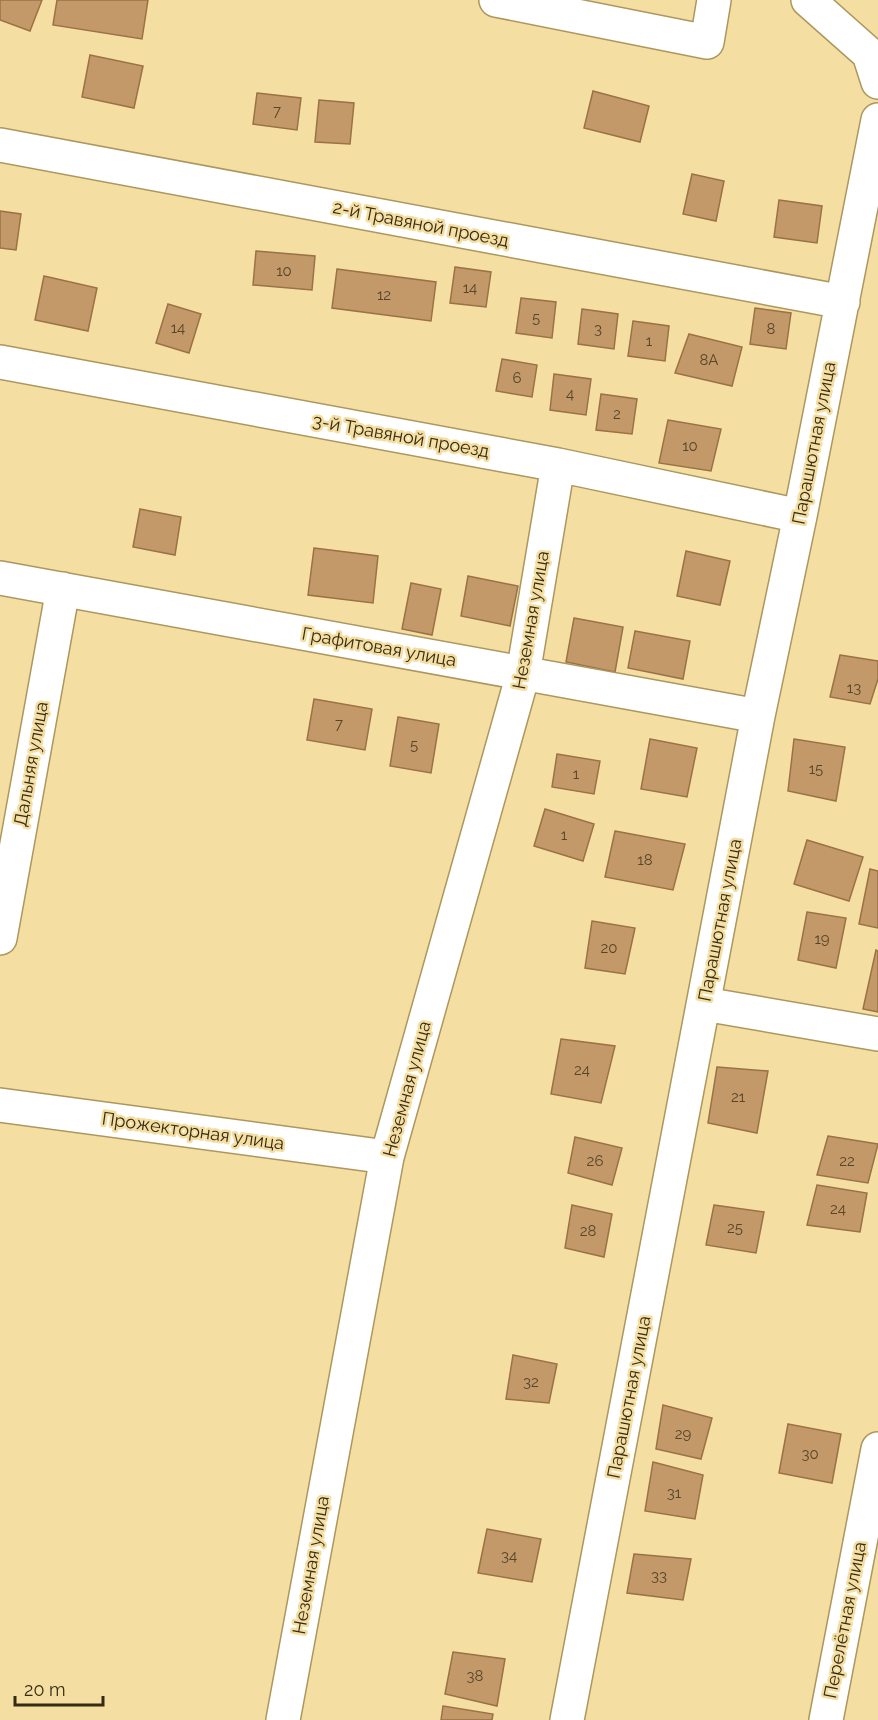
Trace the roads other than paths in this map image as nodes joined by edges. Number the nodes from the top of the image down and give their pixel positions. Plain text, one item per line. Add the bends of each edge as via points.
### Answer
1 (496, 0) edge
2 (714, 0) edge
3 (824, 4) edge
4 (878, 82) edge
5 (878, 120) edge
6 (0, 145) edge
7 (843, 302) junction
8 (0, 362) edge
9 (558, 465) junction
10 (800, 516) junction
11 (0, 578) edge
12 (63, 589) junction
13 (524, 674) junction
14 (758, 717) junction
15 (0, 938) edge
16 (704, 1004) junction
17 (878, 1034) edge
18 (0, 1105) edge
19 (387, 1157) junction
20 (878, 1449) edge
21 (283, 1720) edge
22 (567, 1720) edge
23 (826, 1720) edge

1 - 2 street via 706,42
3 - 4 street via 868,54
5 - 7 street, Парашютная улица
6 - 7 street, 2-й Травяной проезд
7 - 10 street, Парашютная улица
8 - 9 street, 3-й Травяной проезд
9 - 10 street, 3-й Травяной проезд
9 - 13 street, Неземная улица
10 - 14 street, Парашютная улица
11 - 12 street, Графитовая улица
12 - 13 street, Графитовая улица
12 - 15 street, Дальняя улица
13 - 14 street, Графитовая улица
13 - 19 street, Неземная улица
14 - 16 street, Парашютная улица
16 - 17 street
16 - 22 street, Парашютная улица
18 - 19 street, Прожекторная улица
19 - 21 street, Неземная улица
20 - 23 street, Перелётная улица

